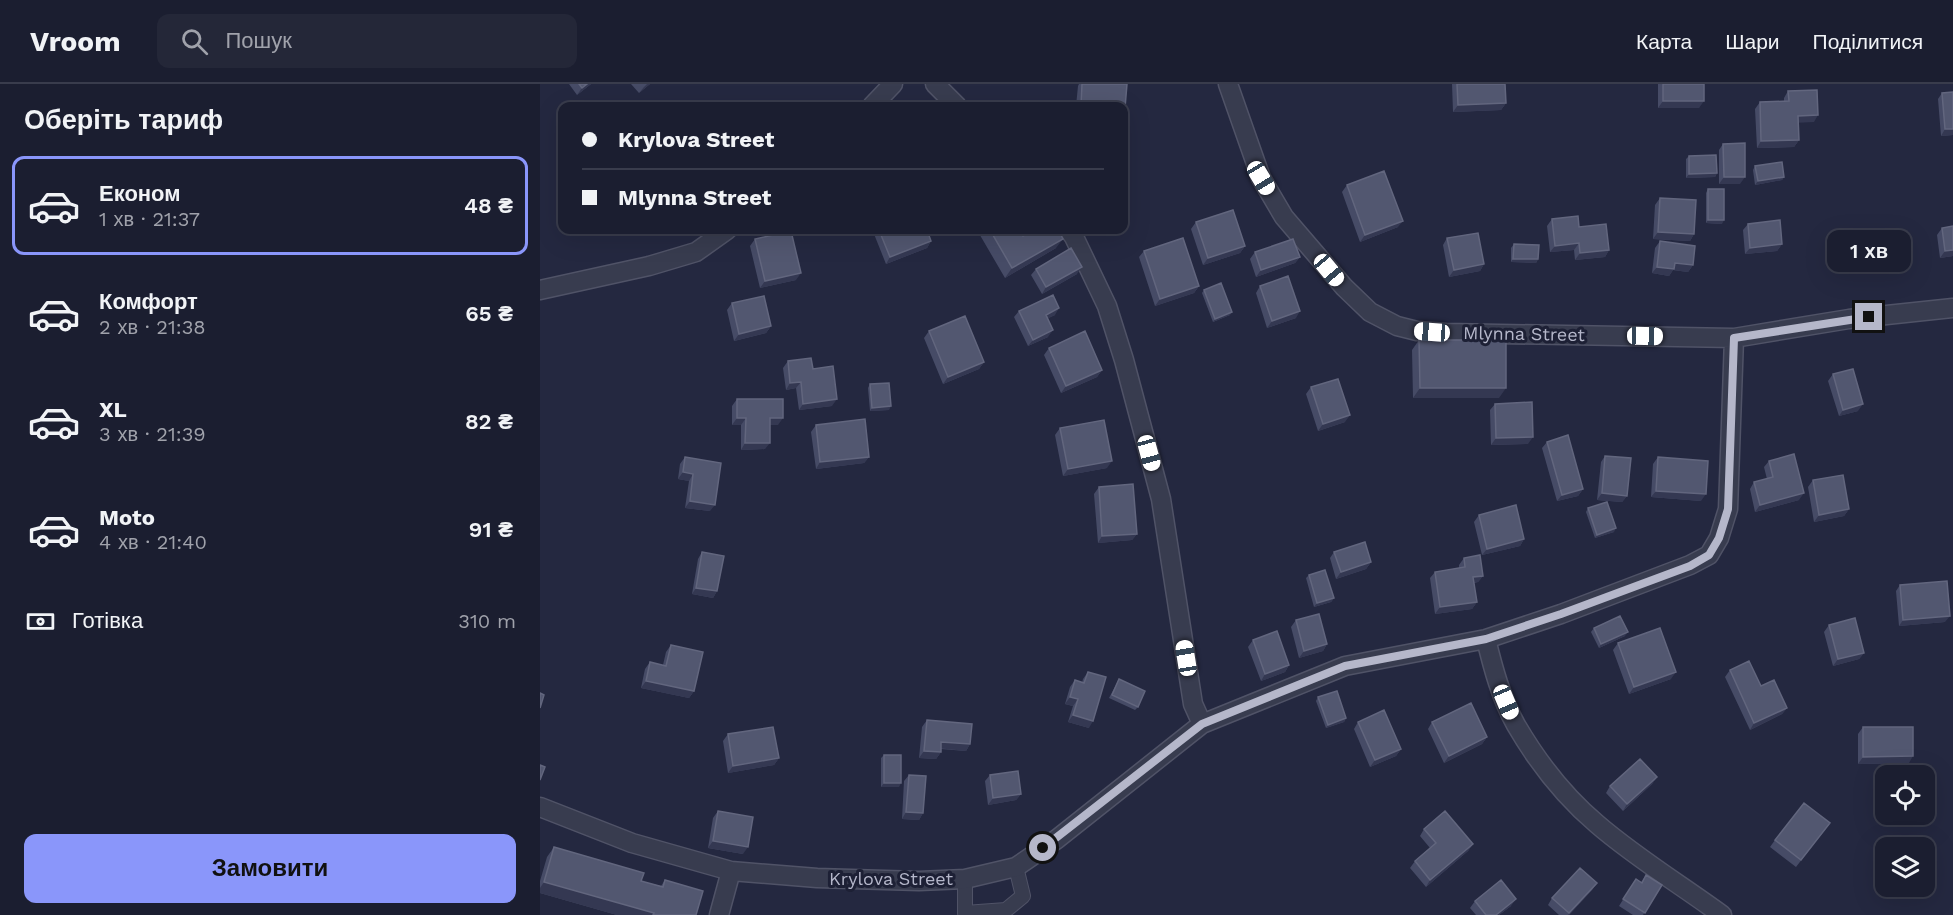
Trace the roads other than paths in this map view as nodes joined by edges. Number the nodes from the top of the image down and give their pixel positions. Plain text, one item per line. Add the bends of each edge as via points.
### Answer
1 (893, 84) edge
2 (935, 84) edge
3 (1228, 84) edge
4 (876, 102) edge
5 (953, 102) edge
6 (721, 234) edge
7 (1072, 234) edge
8 (540, 290) edge
9 (1953, 308) edge
10 (1734, 338) junction
11 (1486, 639) junction
12 (1202, 724) junction
13 (540, 807) edge
14 (1016, 867) junction
15 (731, 871) junction
16 (965, 879) junction
17 (965, 914) edge
18 (719, 915) edge
19 (1722, 915) edge

1 - 4 street
2 - 5 street
3 - 10 street, Mlynna Street via 1261,178 1284,217 1370,312 1417,331
6 - 8 street via 696,252
7 - 12 street via 1107,306 1161,499 1193,704
9 - 10 street, Mlynna Street via 1849,319
10 - 11 street, Krylova Street via 1728,509 1709,555 1690,566
11 - 12 street, Krylova Street via 1345,666
11 - 19 street via 1515,724 1566,794 1597,824
12 - 14 street, Krylova Street
13 - 15 street, Krylova Street via 632,843
14 - 16 street, Krylova Street
14 - 17 lane via 1023,896 1006,910
15 - 16 street, Krylova Street via 817,878
15 - 18 street
16 - 17 lane

